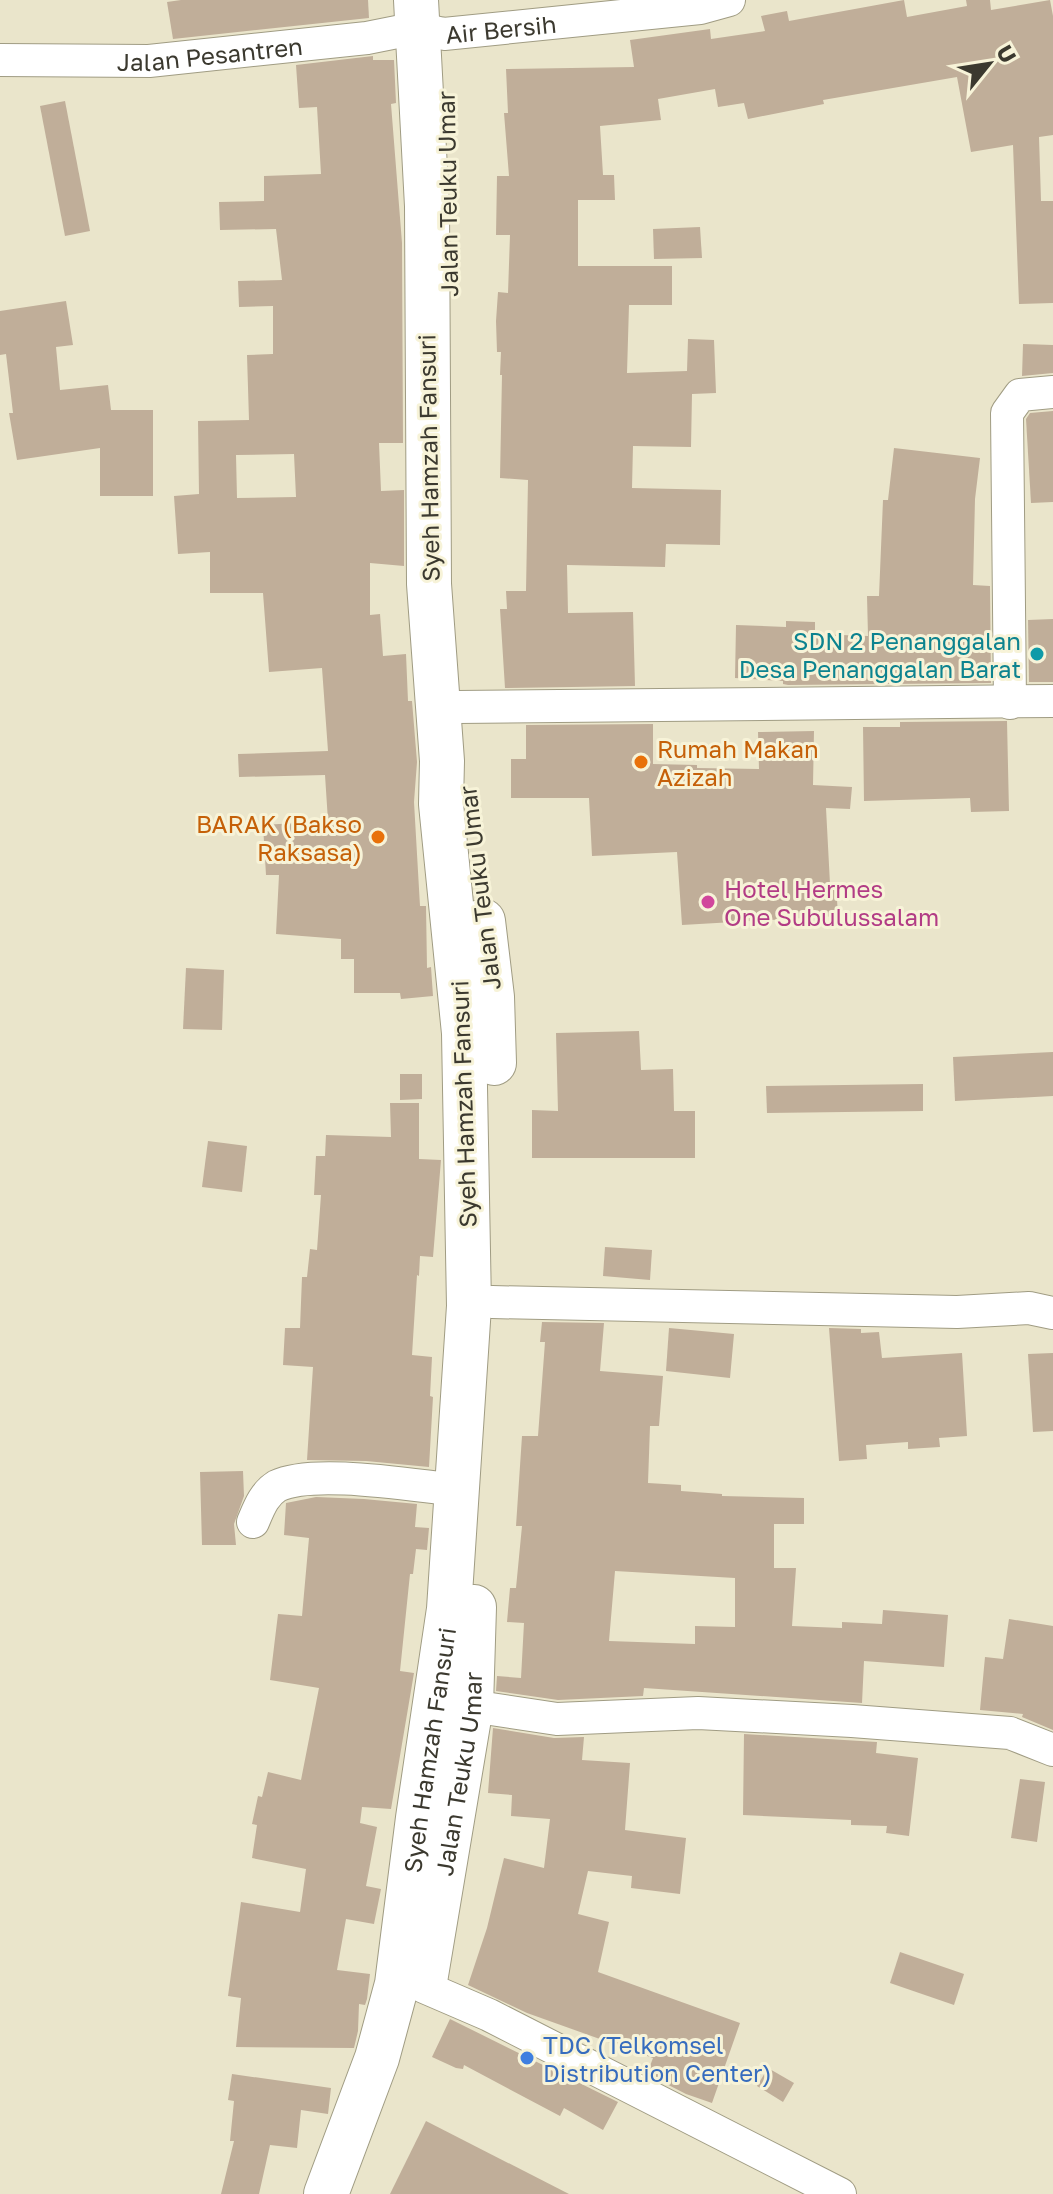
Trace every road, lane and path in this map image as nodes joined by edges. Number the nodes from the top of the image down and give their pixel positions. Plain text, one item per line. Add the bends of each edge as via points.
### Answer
1 (729, 0) edge
2 (430, 15) edge
3 (0, 60) edge
4 (1053, 392) edge
5 (1053, 701) edge
6 (1010, 703) junction
7 (457, 707) junction
8 (492, 1302) junction
9 (1053, 1313) edge
10 (458, 1490) junction
11 (253, 1522) dead end
12 (471, 1706) junction
13 (1053, 1750) edge
14 (424, 1987) junction
15 (326, 2194) edge
16 (357, 2194) edge
17 (840, 2194) edge

1 - 2 street, Air Bersih via 700,8
2 - 3 street, Jalan Pesantren via 367,38 149,61
2 - 7 highway, Jalan Teuku Umar
2 - 10 highway, Syeh Hamzah Fansuri via 429,584 441,804 464,1033 469,1306
4 - 6 street via 1020,395 1007,413
5 - 6 street
6 - 7 street
7 - 8 highway, Jalan Teuku Umar via 492,997
8 - 9 street via 957,1312 1029,1308
8 - 12 highway, Jalan Teuku Umar
10 - 11 street via 294,1480 275,1487 262,1500
10 - 15 highway, Syeh Hamzah Fansuri via 449,1609 397,1984 377,2058
12 - 13 street via 557,1719 698,1713 852,1721 1010,1733
12 - 14 highway, Jalan Teuku Umar
14 - 16 highway, Jalan Teuku Umar
14 - 17 street

